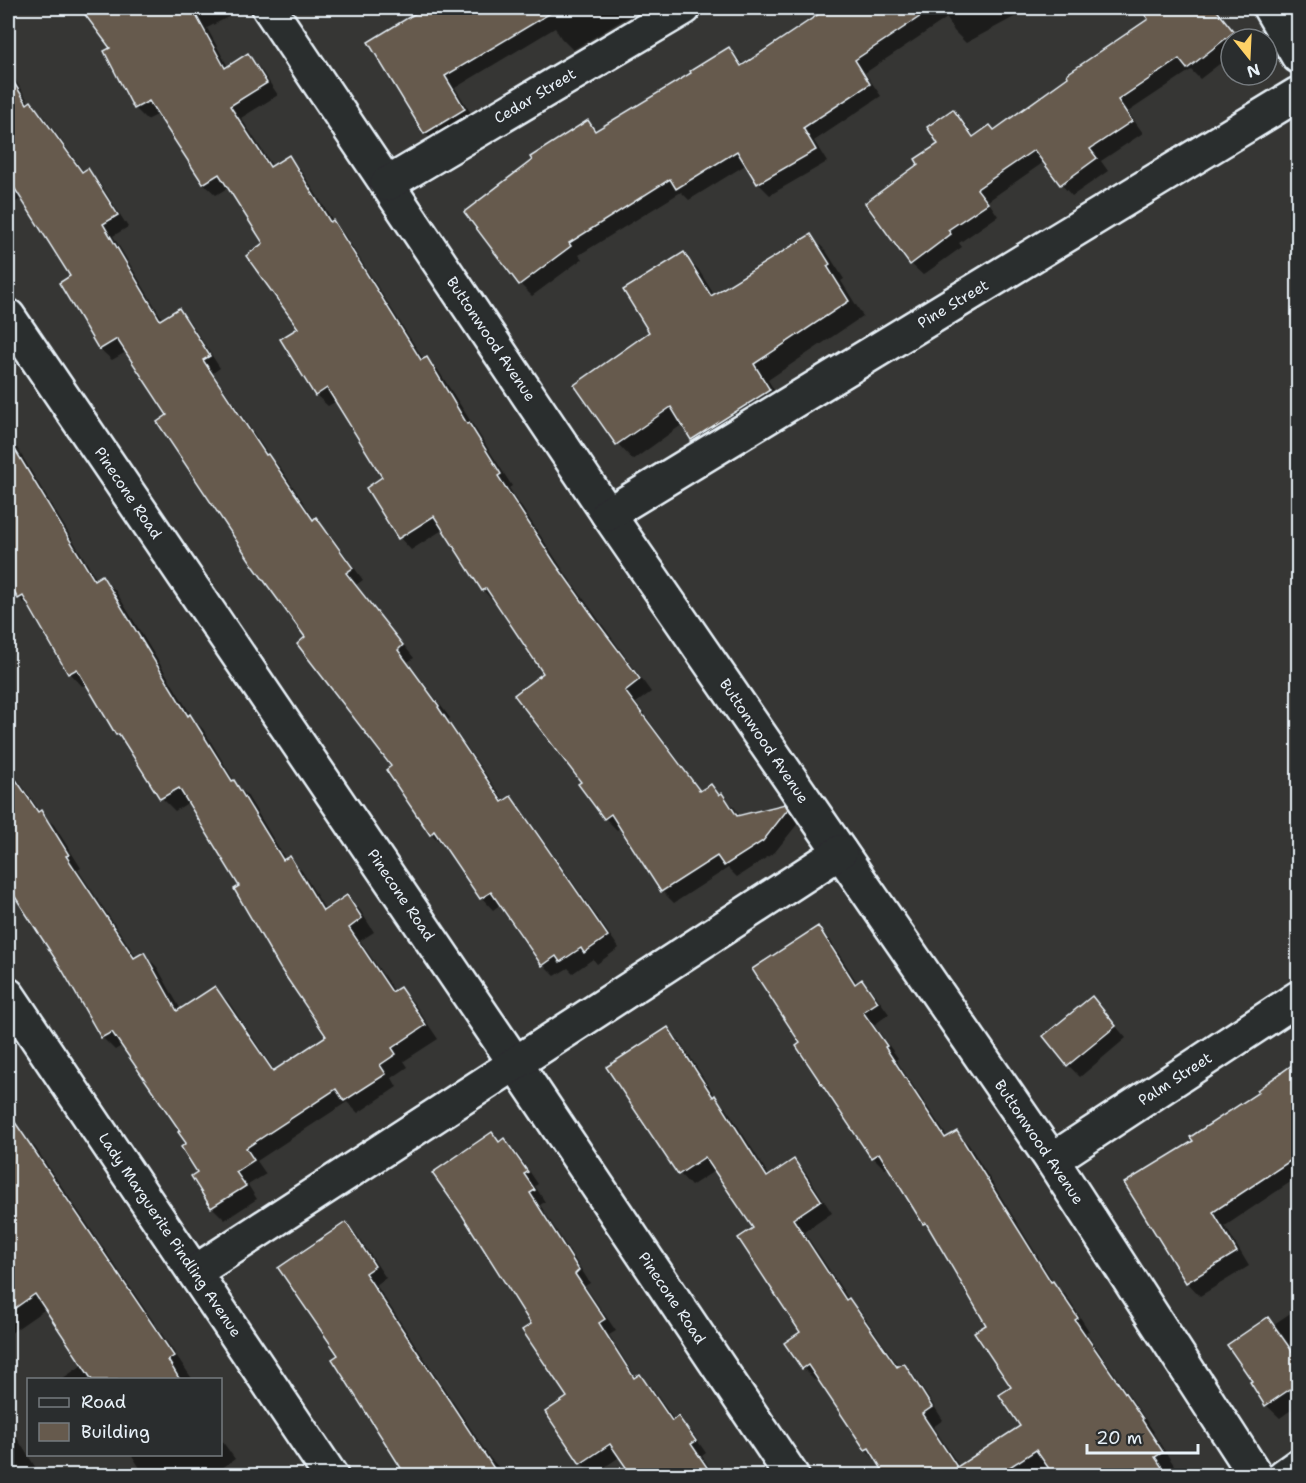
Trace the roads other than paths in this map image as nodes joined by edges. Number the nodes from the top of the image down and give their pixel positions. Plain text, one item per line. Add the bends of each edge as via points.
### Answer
1 (269, 8) edge
2 (684, 8) edge
3 (1270, 8) edge
4 (1299, 56) edge
5 (1299, 94) edge
6 (387, 184) junction
7 (8, 316) edge
8 (608, 514) junction
9 (840, 852) junction
10 (8, 995) edge
11 (1299, 998) edge
12 (515, 1063) junction
13 (1052, 1160) junction
14 (195, 1272) junction
15 (1299, 1466) edge
16 (331, 1476) edge
17 (792, 1476) edge
18 (1256, 1476) edge
19 (1284, 1476) edge

1 - 6 street, Buttonwood Avenue
2 - 6 street, Cedar Street
3 - 4 street
5 - 8 street, Pine Street
6 - 8 street, Buttonwood Avenue
7 - 12 street, Pinecone Road
8 - 9 street, Buttonwood Avenue
9 - 12 street
9 - 13 street, Buttonwood Avenue
10 - 14 street, Lady Marguerite Pindling Avenue
11 - 13 street, Palm Street
12 - 14 street
12 - 17 street, Pinecone Road
13 - 18 street, Buttonwood Avenue
14 - 16 street, Lady Marguerite Pindling Avenue
15 - 19 street

